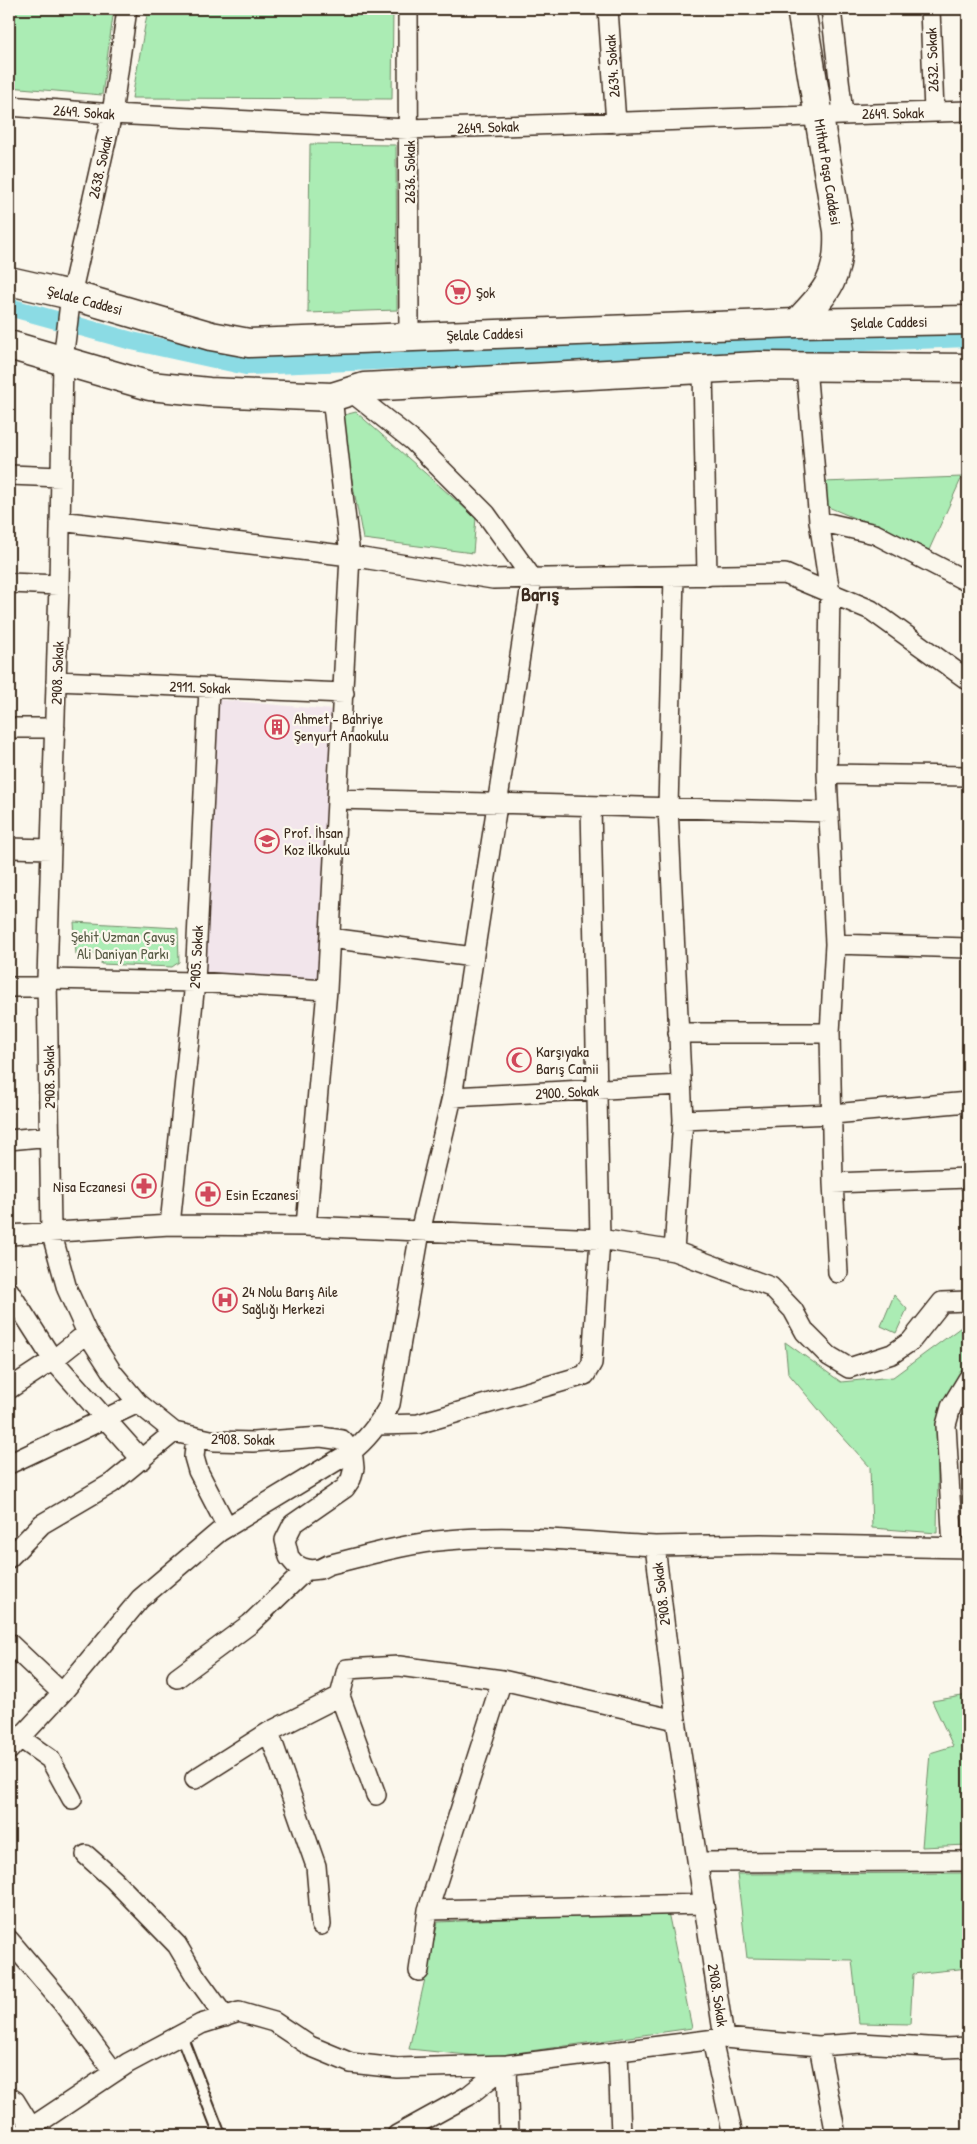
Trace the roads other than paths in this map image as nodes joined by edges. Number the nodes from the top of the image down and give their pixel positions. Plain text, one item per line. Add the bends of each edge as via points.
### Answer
1 (128, 9) edge
2 (408, 9) edge
3 (608, 9) edge
4 (801, 9) edge
5 (831, 9) edge
6 (930, 9) edge
7 (9, 106) edge
8 (968, 111) edge
9 (934, 112) junction
10 (112, 114) junction
11 (831, 115) junction
12 (616, 123) junction
13 (408, 130) junction
14 (9, 281) edge
15 (71, 295) junction
16 (968, 320) edge
17 (797, 323) junction
18 (409, 336) junction
19 (9, 345) edge
20 (63, 360) junction
21 (806, 367) junction
22 (968, 368) edge
23 (703, 370) junction
24 (341, 394) junction
25 (9, 475) edge
26 (61, 477) junction
27 (819, 520) junction
28 (60, 521) junction
29 (350, 556) junction
30 (674, 576) junction
31 (707, 576) junction
32 (532, 578) junction
33 (968, 582) edge
34 (9, 584) edge
35 (59, 585) junction
36 (830, 593) junction
37 (968, 680) edge
38 (56, 681) junction
39 (208, 688) junction
40 (344, 693) junction
41 (9, 728) edge
42 (55, 728) junction
43 (826, 774) junction
44 (968, 776) edge
45 (337, 799) junction
46 (497, 804) junction
47 (591, 806) junction
48 (668, 807) junction
49 (828, 812) junction
50 (9, 848) edge
51 (51, 849) junction
52 (330, 938) junction
53 (835, 944) junction
54 (968, 948) edge
55 (473, 957) junction
56 (195, 982) junction
57 (47, 983) junction
58 (9, 987) edge
59 (327, 990) junction
60 (830, 1033) junction
61 (678, 1034) junction
62 (681, 1086) junction
63 (596, 1091) junction
64 (452, 1097) junction
65 (968, 1102) edge
66 (833, 1114) junction
67 (683, 1120) junction
68 (50, 1136) junction
69 (9, 1140) edge
70 (968, 1178) edge
71 (833, 1183) junction
72 (170, 1225) junction
73 (306, 1226) junction
74 (51, 1231) junction
75 (420, 1232) junction
76 (9, 1235) edge
77 (600, 1239) junction
78 (674, 1251) junction
79 (838, 1273) dead end
80 (9, 1291) edge
81 (968, 1301) edge
82 (87, 1334) junction
83 (53, 1360) junction
84 (968, 1379) edge
85 (9, 1390) edge
86 (138, 1403) junction
87 (105, 1418) junction
88 (379, 1424) junction
89 (174, 1432) junction
90 (196, 1437) junction
91 (351, 1452) junction
92 (142, 1460) junction
93 (9, 1464) edge
94 (227, 1527) junction
95 (655, 1546) junction
96 (961, 1548) edge
97 (9, 1558) edge
98 (307, 1569) junction
99 (10, 1648) edge
100 (177, 1678) dead end
101 (502, 1680) junction
102 (62, 1694) junction
103 (340, 1696) junction
104 (676, 1720) junction
105 (269, 1732) junction
106 (14, 1744) edge
107 (195, 1779) dead end
108 (376, 1795) dead end
109 (72, 1800) dead end
110 (86, 1855) dead end
111 (968, 1861) edge
112 (698, 1862) junction
113 (704, 1904) junction
114 (428, 1910) junction
115 (321, 1925) dead end
116 (9, 1940) edge
117 (419, 1971) dead end
118 (225, 2017) junction
119 (181, 2035) junction
120 (718, 2039) junction
121 (819, 2046) junction
122 (968, 2047) edge
123 (618, 2051) junction
124 (507, 2065) junction
125 (114, 2072) junction
126 (9, 2097) edge
127 (29, 2132) edge
128 (220, 2135) edge
129 (397, 2135) edge
130 (509, 2135) edge
131 (621, 2135) edge
132 (733, 2135) edge
133 (836, 2135) edge

1 - 10 street, 2638. Sokak
2 - 13 street, 2636. Sokak
3 - 12 street, 2634. Sokak
4 - 11 street, Mithat Paşa Caddesi
5 - 11 street
6 - 9 street, 2632. Sokak
7 - 10 street, 2649. Sokak
8 - 9 street, 2649. Sokak
9 - 11 street, 2649. Sokak
10 - 13 street, 2649. Sokak
10 - 15 street, 2638. Sokak
11 - 12 street, 2649. Sokak
11 - 17 street, Mithat Paşa Caddesi via 839,256 832,280
12 - 13 street, 2649. Sokak
13 - 18 street, 2636. Sokak
14 - 15 street, Şelale Caddesi
15 - 18 street, Şelale Caddesi via 211,336 249,343
15 - 20 street, 2638. Sokak
16 - 17 street, Şelale Caddesi
17 - 18 street, Şelale Caddesi
19 - 20 street
20 - 24 street via 150,386 209,392
20 - 26 street, 2908. Sokak
21 - 22 street
21 - 23 street
21 - 27 street
23 - 24 street via 364,387
23 - 31 street
24 - 29 street
24 - 32 street via 413,441 486,514
25 - 26 street
26 - 28 street, 2908. Sokak
27 - 33 street via 875,534
27 - 36 street
28 - 29 street
28 - 35 street, 2908. Sokak
29 - 32 street via 494,579
29 - 40 street
30 - 31 street
30 - 32 street
30 - 48 street
31 - 36 street via 785,574
32 - 46 street
34 - 35 street
35 - 38 street, 2908. Sokak
36 - 37 street via 871,610
36 - 43 street
38 - 39 street, 2911. Sokak
38 - 42 street, 2908. Sokak
39 - 40 street, 2911. Sokak
39 - 56 street, 2905. Sokak
40 - 45 street
41 - 42 street
42 - 51 street, 2908. Sokak
43 - 44 street
43 - 49 street
45 - 46 street
45 - 52 street
46 - 47 street
46 - 55 street
47 - 48 street
47 - 63 street
48 - 49 street
48 - 61 street
49 - 53 street
50 - 51 street
51 - 57 street, 2908. Sokak
52 - 55 street
52 - 59 street
53 - 54 street
53 - 60 street
55 - 64 street
56 - 57 street
56 - 59 street
56 - 72 street, 2905. Sokak
57 - 58 street
57 - 68 street, 2908. Sokak
59 - 73 street
60 - 61 street
60 - 66 street
61 - 62 street
62 - 63 street, 2900. Sokak
62 - 67 street
63 - 64 street, 2900. Sokak
63 - 77 street
64 - 75 street
65 - 66 street
66 - 67 street
66 - 71 street
67 - 78 street
68 - 69 street
68 - 74 street, 2908. Sokak
70 - 71 street
71 - 79 street
72 - 73 street
72 - 74 street
73 - 75 street
74 - 76 street
74 - 82 street, 2908. Sokak via 67,1289
75 - 77 street
75 - 88 street via 390,1404
77 - 78 street
77 - 88 street via 592,1363 585,1375 418,1424
78 - 81 street via 771,1286 793,1310 805,1332 848,1368 892,1354 911,1341 942,1302
80 - 83 street
82 - 83 street
82 - 86 street, 2908. Sokak
83 - 85 street
83 - 87 street
84 - 96 street via 951,1407 946,1424
86 - 87 street
86 - 89 street, 2908. Sokak
87 - 92 street
87 - 93 street
88 - 91 street
89 - 90 street, 2908. Sokak
89 - 92 street
90 - 91 street, 2908. Sokak via 253,1442 321,1437 342,1440
90 - 94 street via 194,1457 198,1471
91 - 94 street
91 - 98 street via 354,1468 346,1488 300,1518 288,1531 285,1540 289,1557
92 - 97 street via 112,1483 42,1524
94 - 102 street via 140,1599
95 - 96 street via 761,1544
95 - 98 street, 2908. Sokak via 512,1537 447,1540 386,1550 320,1569
95 - 104 street, 2908. Sokak
98 - 100 street via 250,1624
99 - 102 street
101 - 103 street via 399,1666 347,1669
101 - 104 street
101 - 114 street
102 - 106 street
103 - 105 street
103 - 108 street
104 - 112 street, 2908. Sokak
105 - 107 street
105 - 115 street via 316,1866
106 - 109 street via 50,1759
110 - 118 street via 177,1945
111 - 112 street
112 - 113 street, 2908. Sokak
113 - 114 street
113 - 120 street, 2908. Sokak
114 - 117 street
116 - 125 street via 61,2000
118 - 119 street via 201,2024
118 - 124 street via 239,2012 274,2022 310,2046 351,2063 397,2068
119 - 125 street
119 - 128 lane
120 - 121 street
120 - 123 street
120 - 132 street, 2908. Sokak
121 - 122 street via 861,2043
121 - 133 street
123 - 124 street
123 - 131 street
124 - 129 street via 468,2096
124 - 130 street
125 - 127 street
126 - 127 street via 15,2102

